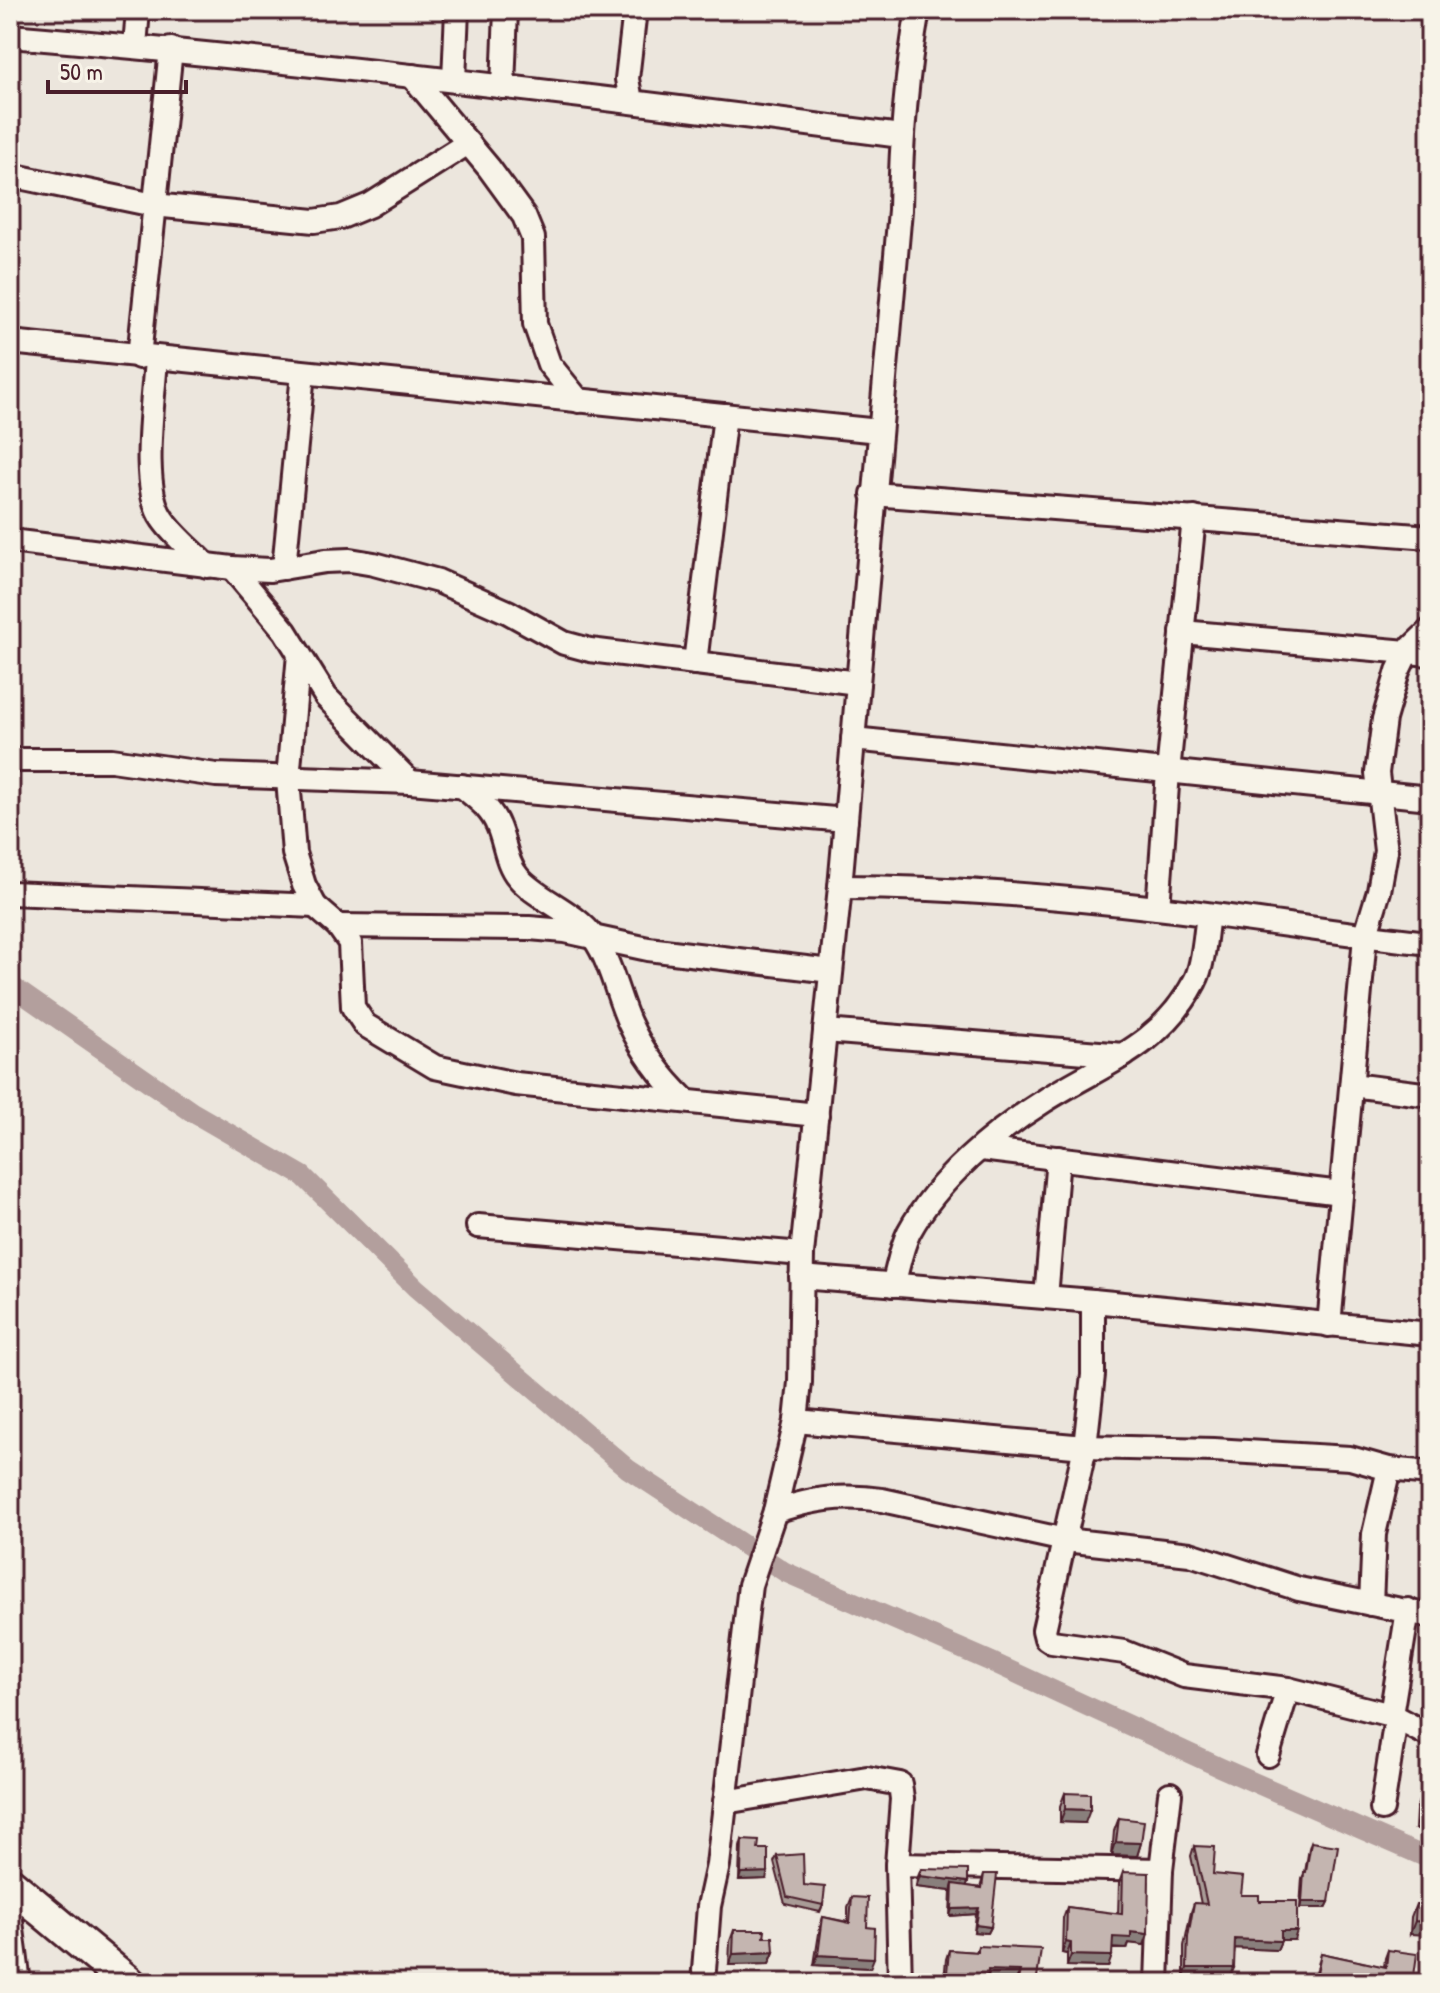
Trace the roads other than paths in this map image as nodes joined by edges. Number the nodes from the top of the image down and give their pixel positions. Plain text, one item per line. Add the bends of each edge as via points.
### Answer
1 (138, 10) edge
2 (457, 10) edge
3 (506, 10) edge
4 (635, 10) edge
5 (918, 10) edge
6 (10, 36) edge
7 (135, 46) junction
8 (171, 49) junction
9 (412, 76) junction
10 (454, 80) junction
11 (503, 87) junction
12 (631, 101) junction
13 (901, 136) junction
14 (468, 143) junction
15 (10, 175) edge
16 (154, 205) junction
17 (10, 342) edge
18 (148, 358) junction
19 (303, 373) junction
20 (579, 401) junction
21 (725, 415) junction
22 (879, 431) junction
23 (873, 494) junction
24 (1194, 518) junction
25 (1430, 537) edge
26 (10, 541) edge
27 (207, 566) junction
28 (232, 568) junction
29 (284, 568) junction
30 (1430, 630) edge
31 (1182, 632) junction
32 (1407, 652) junction
33 (299, 654) junction
34 (1430, 654) edge
35 (695, 663) junction
36 (858, 683) junction
37 (853, 739) junction
38 (10, 760) edge
39 (1168, 772) junction
40 (288, 779) junction
41 (410, 782) junction
42 (462, 786) junction
43 (1380, 792) junction
44 (1430, 798) edge
45 (846, 820) junction
46 (840, 887) junction
47 (10, 893) edge
48 (315, 906) junction
49 (1158, 908) junction
50 (1208, 915) junction
51 (338, 926) junction
52 (593, 937) junction
53 (1365, 937) junction
54 (1430, 943) edge
55 (831, 971) junction
56 (825, 1031) junction
57 (1124, 1055) junction
58 (1352, 1085) junction
59 (1430, 1095) edge
60 (685, 1100) junction
61 (817, 1115) junction
62 (981, 1149) junction
63 (1058, 1158) junction
64 (1341, 1193) junction
65 (478, 1226) dead end
66 (802, 1254) junction
67 (801, 1277) junction
68 (893, 1285) junction
69 (1046, 1297) junction
70 (1093, 1301) junction
71 (1329, 1325) junction
72 (1430, 1334) edge
73 (796, 1421) junction
74 (1085, 1447) junction
75 (1430, 1456) edge
76 (1389, 1469) junction
77 (1430, 1473) edge
78 (775, 1511) junction
79 (1065, 1540) junction
80 (1371, 1604) junction
81 (1419, 1613) edge
82 (1288, 1689) junction
83 (1394, 1717) junction
84 (1430, 1736) edge
85 (1268, 1755) dead end
86 (1170, 1794) dead end
87 (725, 1802) junction
88 (1382, 1809) dead end
89 (897, 1865) junction
90 (1161, 1870) junction
91 (10, 1884) edge
92 (10, 1914) edge
93 (19, 1983) edge
94 (129, 1983) edge
95 (703, 1983) edge
96 (900, 1983) edge
97 (1157, 1983) edge

1 - 7 street
2 - 10 street
3 - 11 street
4 - 12 street via 627,79
5 - 13 street
6 - 7 street
7 - 8 street
8 - 9 street
8 - 16 street
9 - 10 street
9 - 14 street
10 - 11 street
11 - 12 street
12 - 13 street
13 - 22 street via 900,210
14 - 16 street via 370,205 341,217 314,221
14 - 20 street via 524,216 533,238 535,324 549,364
15 - 16 street
16 - 18 street
17 - 18 street
18 - 19 street
18 - 27 street via 149,479 154,499 162,519
19 - 20 street
19 - 29 street
20 - 21 street
21 - 22 street
21 - 35 street
22 - 23 street
23 - 24 street
23 - 36 street
24 - 25 street
24 - 31 street
26 - 27 street
27 - 28 street
28 - 29 street
28 - 33 street
29 - 35 street via 350,560 405,571 508,612 564,643
30 - 32 street
31 - 32 street
31 - 39 street
32 - 34 street
32 - 43 street via 1384,719 1377,773
33 - 40 street
33 - 41 street via 326,697
35 - 36 street
36 - 37 street
37 - 39 street
37 - 45 street
38 - 40 street via 112,760
39 - 43 street
39 - 49 street
40 - 41 street
40 - 48 street via 294,853
41 - 42 street
42 - 45 street
42 - 52 street via 487,806 518,877
43 - 44 street
43 - 53 street via 1386,851
45 - 46 street
46 - 49 street via 911,887
46 - 55 street
47 - 48 street
48 - 51 street
49 - 50 street
50 - 53 street
50 - 57 street via 1197,979 1173,1014
51 - 52 street via 529,928
51 - 60 street via 350,943 353,1007 365,1025 435,1067 516,1084
52 - 55 street via 648,949
52 - 60 street via 645,1053
53 - 54 street
53 - 58 street
55 - 56 street
56 - 57 street
56 - 61 street
57 - 62 street via 1043,1101
58 - 59 street
58 - 64 street
60 - 61 street
61 - 66 street
62 - 63 street
62 - 68 street via 938,1188 908,1235
63 - 64 street
63 - 69 street
64 - 71 street
65 - 66 street
66 - 67 street
67 - 68 street
67 - 73 street
68 - 69 street
69 - 70 street
70 - 71 street
70 - 74 street via 1093,1375
71 - 72 street
73 - 74 street
73 - 78 street
74 - 76 street via 1350,1458
74 - 79 street
75 - 76 street
76 - 77 street
76 - 80 street via 1374,1534
78 - 79 street via 812,1499 854,1496
78 - 87 street via 750,1585
79 - 80 street via 1190,1554 1299,1589
79 - 82 street via 1046,1638 1124,1652 1184,1676
80 - 81 street
81 - 83 street
82 - 83 street
82 - 85 street
83 - 84 street
83 - 88 street
86 - 90 street
87 - 89 street via 867,1778 900,1784
87 - 95 street
89 - 90 street
89 - 96 street
90 - 97 street
91 - 94 highway
92 - 93 street

